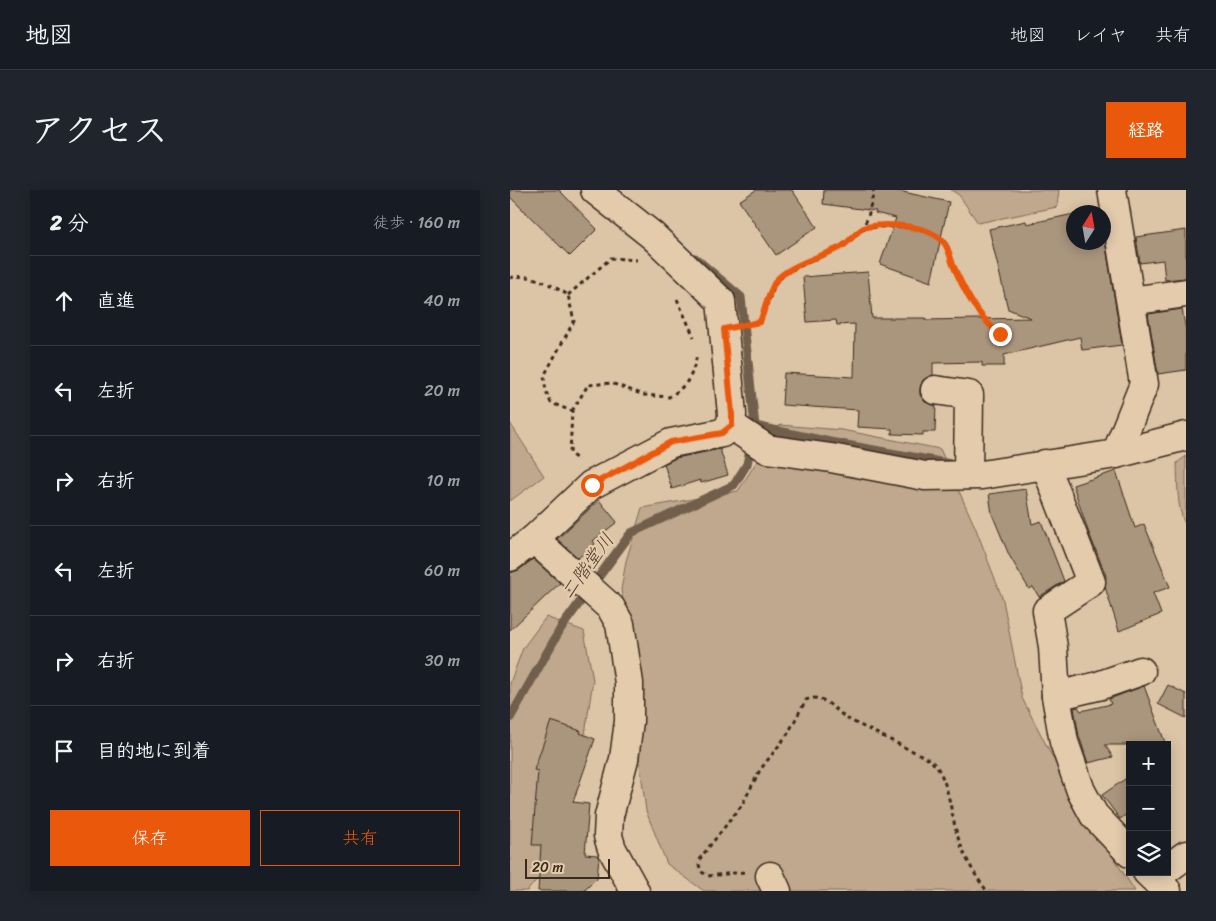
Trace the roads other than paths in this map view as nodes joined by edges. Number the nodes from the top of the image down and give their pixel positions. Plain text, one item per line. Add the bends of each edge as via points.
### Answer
1 (595, 190) edge
2 (1112, 190) edge
3 (1186, 293) edge
4 (1131, 300) junction
5 (935, 390) dead end
6 (732, 425) junction
7 (1186, 436) edge
8 (1116, 454) junction
9 (1045, 464) junction
10 (968, 475) junction
11 (534, 539) junction
12 (510, 557) edge
13 (1141, 671) dead end
14 (1056, 696) junction
15 (1126, 849) edge
16 (1186, 855) edge
17 (1160, 877) edge
18 (636, 891) edge

1 - 6 street via 652,236 721,301
2 - 4 street
3 - 4 street
4 - 8 street via 1144,384
5 - 10 street via 969,395
6 - 10 street via 767,449 925,476
6 - 11 street via 722,433 671,442 618,470 592,485
7 - 8 street
8 - 9 street
9 - 10 street
9 - 14 street via 1091,582 1047,611
11 - 12 street
11 - 18 street via 611,608 620,624 628,683 629,721 624,758 609,816 608,836
13 - 14 street
14 - 15 street via 1064,742 1081,790 1094,815
16 - 17 street

